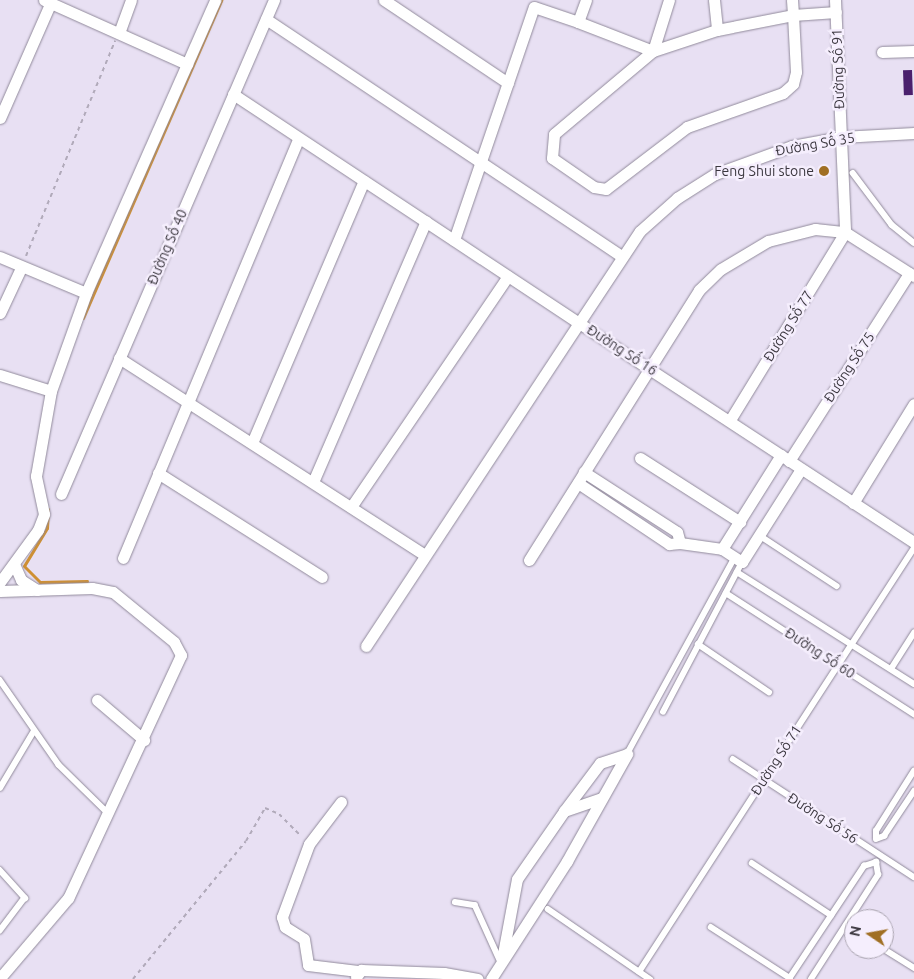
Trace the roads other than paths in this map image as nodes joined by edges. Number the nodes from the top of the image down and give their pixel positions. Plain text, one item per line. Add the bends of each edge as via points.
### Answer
1 (131, 0) edge
2 (215, 0) edge
3 (274, 0) edge
4 (384, 0) edge
5 (586, 0) edge
6 (669, 0) edge
7 (714, 0) edge
8 (792, 0) edge
9 (47, 2) edge
10 (535, 3) edge
11 (836, 6) edge
12 (793, 15) junction
13 (266, 19) junction
14 (578, 22) junction
15 (717, 30) junction
16 (118, 33) junction
17 (654, 51) junction
18 (914, 51) edge
19 (882, 52) dead end
20 (188, 64) junction
21 (508, 83) junction
22 (233, 94) junction
23 (0, 118) edge
24 (914, 133) edge
25 (841, 137) junction
26 (300, 138) junction
27 (480, 158) junction
28 (853, 173) dead end
29 (364, 181) junction
30 (426, 221) junction
31 (845, 232) junction
32 (454, 240) junction
33 (914, 243) edge
34 (620, 255) junction
35 (0, 256) edge
36 (21, 268) junction
37 (911, 274) edge
38 (508, 276) junction
39 (86, 293) junction
40 (0, 313) edge
41 (579, 323) junction
42 (119, 358) junction
43 (650, 368) junction
44 (0, 374) edge
45 (51, 391) junction
46 (188, 402) junction
47 (914, 404) edge
48 (730, 420) junction
49 (252, 443) junction
50 (640, 458) dead end
51 (785, 458) junction
52 (801, 469) junction
53 (584, 472) junction
54 (158, 473) junction
55 (313, 482) junction
56 (578, 482) junction
57 (61, 494) dead end
58 (853, 503) junction
59 (351, 507) junction
60 (740, 522) junction
61 (759, 535) junction
62 (914, 542) edge
63 (680, 543) junction
64 (914, 548) edge
65 (722, 550) junction
66 (425, 555) junction
67 (123, 558) dead end
68 (528, 560) dead end
69 (14, 564) junction
70 (738, 564) junction
71 (322, 578) dead end
72 (0, 582) edge
73 (837, 586) dead end
74 (38, 590) junction
75 (0, 591) edge
76 (726, 592) junction
77 (914, 633) edge
78 (698, 644) junction
79 (852, 644) junction
80 (366, 646) dead end
81 (838, 665) junction
82 (891, 669) junction
83 (0, 680) edge
84 (914, 684) edge
85 (769, 692) dead end
86 (96, 700) dead end
87 (663, 712) dead end
88 (914, 714) edge
89 (34, 731) junction
90 (144, 740) junction
91 (627, 754) junction
92 (733, 759) dead end
93 (914, 771) edge
94 (764, 779) junction
95 (0, 788) edge
96 (914, 791) edge
97 (602, 798) junction
98 (341, 802) dead end
99 (564, 811) junction
100 (107, 812) junction
101 (876, 839) junction
102 (870, 848) junction
103 (880, 856) junction
104 (876, 862) junction
105 (752, 863) dead end
106 (0, 870) edge
107 (914, 877) edge
108 (455, 902) dead end
109 (548, 909) dead end
110 (856, 909) edge
111 (831, 915) junction
112 (711, 927) dead end
113 (844, 928) edge
114 (0, 931) edge
115 (894, 955) edge
116 (502, 963) junction
117 (914, 968) edge
118 (639, 972) junction
119 (357, 975) edge
120 (1, 976) edge
121 (790, 978) edge
122 (477, 979) edge
123 (491, 979) edge
124 (650, 979) edge
125 (811, 979) edge

1 - 16 street
2 - 20 street
3 - 13 street, Đường Số 40
4 - 21 street
5 - 14 street
6 - 17 street
7 - 15 street
8 - 12 street
9 - 16 street
9 - 23 street
10 - 14 street
10 - 21 street
11 - 12 street
11 - 25 street, Đường Số 91
12 - 15 street
12 - 17 street via 796,72 789,89 687,127 606,189 594,187 552,158 554,134
13 - 22 street, Đường Số 40
13 - 27 street
14 - 17 street
15 - 17 street
16 - 20 street
18 - 19 street
20 - 39 street
21 - 27 street
22 - 26 street
22 - 42 street, Đường Số 40
24 - 25 street, Đường Số 35
25 - 31 street, Đường Số 91
25 - 34 street, Đường Số 35 via 792,146 715,174 657,213
26 - 29 street
26 - 46 street
27 - 32 street
27 - 34 street
28 - 33 lane via 892,225
29 - 30 street
29 - 49 street
30 - 32 street
30 - 55 street
31 - 37 street
31 - 43 street via 797,231 742,254 699,290
31 - 48 street, Đường Số 77
32 - 38 street
34 - 41 street, Đường Số 35
35 - 36 street
36 - 39 street
36 - 40 street
37 - 51 street, Đường Số 75
38 - 41 street
38 - 59 street
39 - 45 street
41 - 43 street, Đường Số 16
41 - 66 street, Đường Số 16
42 - 46 street
42 - 57 street, Đường Số 40
43 - 48 street, Đường Số 16
43 - 53 street
44 - 45 street
45 - 69 street via 36,476 44,514
46 - 49 street
46 - 54 street
47 - 58 street
48 - 51 street, Đường Số 16
49 - 55 street
50 - 60 street
51 - 52 street, Đường Số 16
51 - 60 street, Đường Số 75
52 - 58 street, Đường Số 16
52 - 61 street
53 - 56 street
53 - 63 street via 677,532
54 - 67 street
54 - 71 street
55 - 59 street
56 - 63 street via 669,544
56 - 68 street
58 - 62 street, Đường Số 16
59 - 66 street
60 - 65 street, Đường Số 75
61 - 70 street
61 - 73 lane
63 - 65 street
64 - 79 lane, Đường Số 71
65 - 70 street
66 - 80 street, Đường Số 16
69 - 72 street
69 - 74 street via 21,580
70 - 76 lane
70 - 79 lane, Đường Số 60
70 - 91 lane
74 - 75 street
74 - 90 street via 113,592 130,602 180,649 174,678
76 - 78 lane
76 - 81 lane, Đường Số 60
77 - 82 lane
78 - 85 lane
78 - 87 lane
79 - 81 lane, Đường Số 71
79 - 82 lane, Đường Số 60
81 - 88 lane, Đường Số 60
81 - 94 lane, Đường Số 71
82 - 84 lane, Đường Số 60
83 - 89 lane
86 - 90 street
89 - 95 lane
89 - 100 lane via 75,784
90 - 100 street
91 - 97 street
91 - 99 street via 600,763
92 - 94 lane, Đường Số 56
93 - 101 lane via 876,831
94 - 102 lane, Đường Số 56
94 - 118 lane, Đường Số 71
96 - 101 lane via 884,836
97 - 99 street
97 - 116 street
98 - 119 street via 310,844 282,916 284,927 304,939 308,965
99 - 116 street via 516,879
100 - 120 street via 68,898
101 - 102 lane
102 - 103 lane, Đường Số 56
103 - 104 lane
103 - 107 lane, Đường Số 56
104 - 110 lane via 878,875
104 - 111 lane via 864,866
105 - 111 lane
106 - 114 lane via 25,898
108 - 116 lane via 475,905
109 - 118 lane
111 - 121 lane
112 - 121 lane
113 - 125 lane
115 - 117 lane
116 - 123 street
118 - 124 lane
119 - 122 street via 444,973

